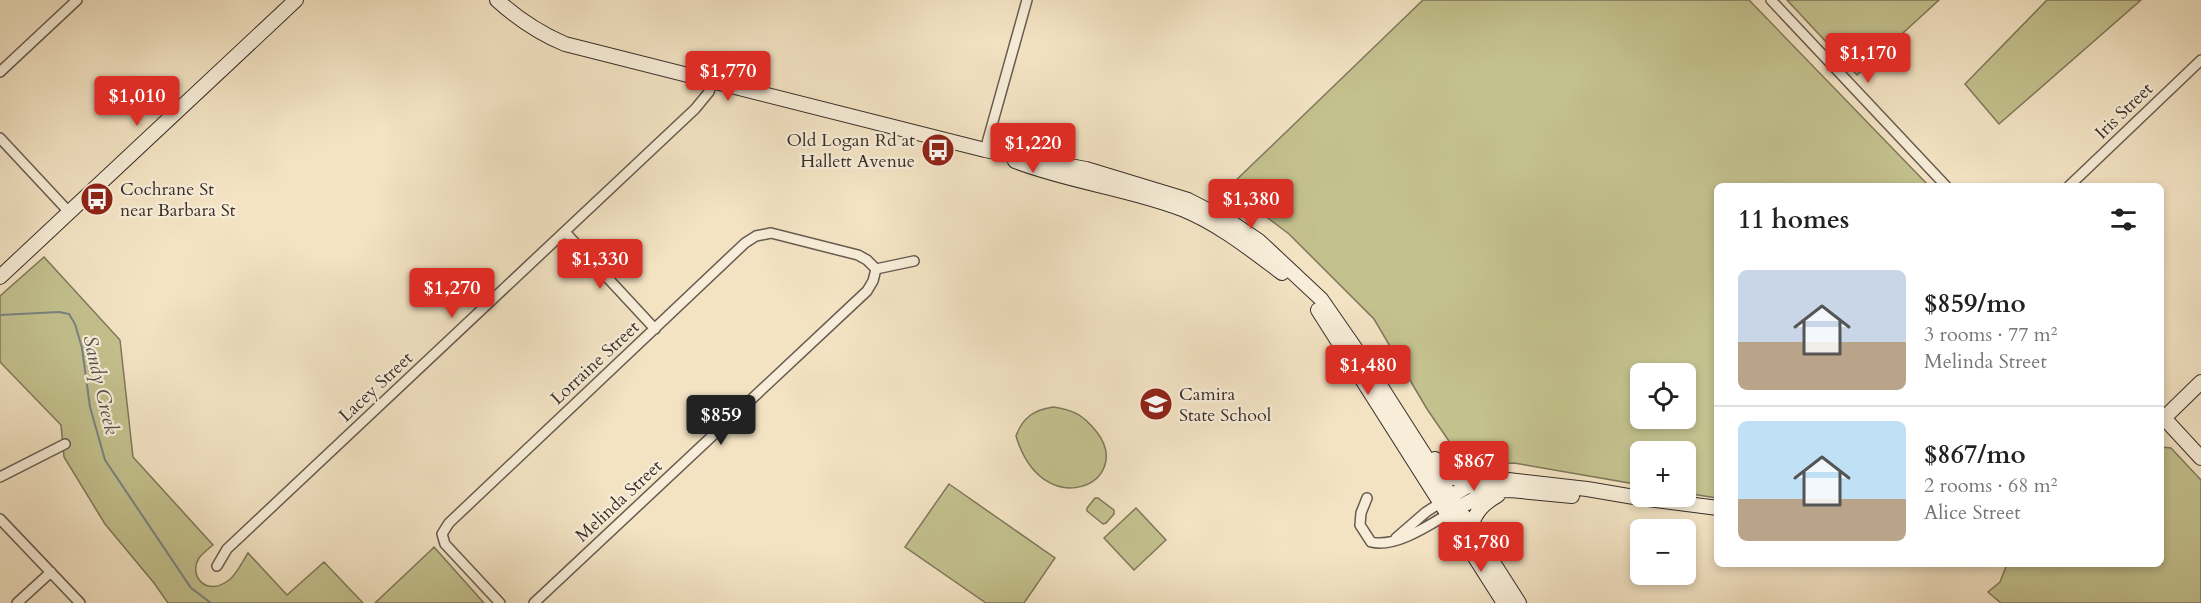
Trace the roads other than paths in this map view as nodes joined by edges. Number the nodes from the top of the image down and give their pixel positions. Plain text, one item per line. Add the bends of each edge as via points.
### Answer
1 (77, 0) edge
2 (296, 0) edge
3 (497, 0) edge
4 (1027, 0) edge
5 (1771, 0) edge
6 (2201, 60) edge
7 (0, 72) edge
8 (712, 82) junction
9 (0, 138) edge
10 (984, 150) junction
11 (1943, 183) edge
12 (2072, 183) edge
13 (69, 212) junction
14 (565, 232) junction
15 (914, 261) dead end
16 (876, 269) junction
17 (0, 277) edge
18 (655, 329) junction
19 (2201, 382) edge
20 (2164, 416) edge
21 (1402, 418) junction
22 (2164, 420) edge
23 (65, 444) dead end
24 (2201, 458) edge
25 (0, 477) edge
26 (1480, 482) junction
27 (1510, 490) junction
28 (1630, 496) edge
29 (1367, 498) dead end
30 (1630, 498) edge
31 (1449, 505) junction
32 (1696, 505) edge
33 (1714, 507) edge
34 (0, 519) edge
35 (1470, 526) junction
36 (217, 566) dead end
37 (51, 572) junction
38 (17, 603) edge
39 (80, 603) edge
40 (500, 603) edge
41 (534, 603) edge
42 (1504, 603) edge
43 (1519, 603) edge

1 - 7 street
2 - 13 main road
3 - 8 main road via 543,35 565,44
4 - 10 street
5 - 11 street
6 - 12 street, Iris Street
8 - 10 main road
8 - 14 street, Lacey Street via 695,109
9 - 13 street
10 - 21 main road via 1086,169 1146,186 1203,206 1242,228 1321,299
10 - 31 main road via 1029,167 1120,189 1181,209 1216,226 1272,265 1316,308
13 - 17 main road
14 - 18 street
14 - 36 street, Lacey Street via 227,549
15 - 16 street
16 - 18 street, Lorraine Street via 858,255 771,233 756,236
16 - 41 street, Melinda Street via 867,291
18 - 40 street, Lorraine Street via 449,523 442,534 445,544
19 - 20 main road
21 - 26 main road via 1452,476
21 - 31 main road
22 - 24 main road
23 - 25 street
26 - 28 main road via 1520,480
26 - 31 main road via 1466,487
27 - 30 main road
27 - 31 main road via 1490,491
27 - 35 main road via 1482,506
29 - 31 street via 1360,525 1371,542 1382,545 1392,542 1410,524
31 - 35 main road
31 - 42 main road
32 - 33 main road
34 - 37 street
35 - 43 main road
37 - 38 street
37 - 39 street

